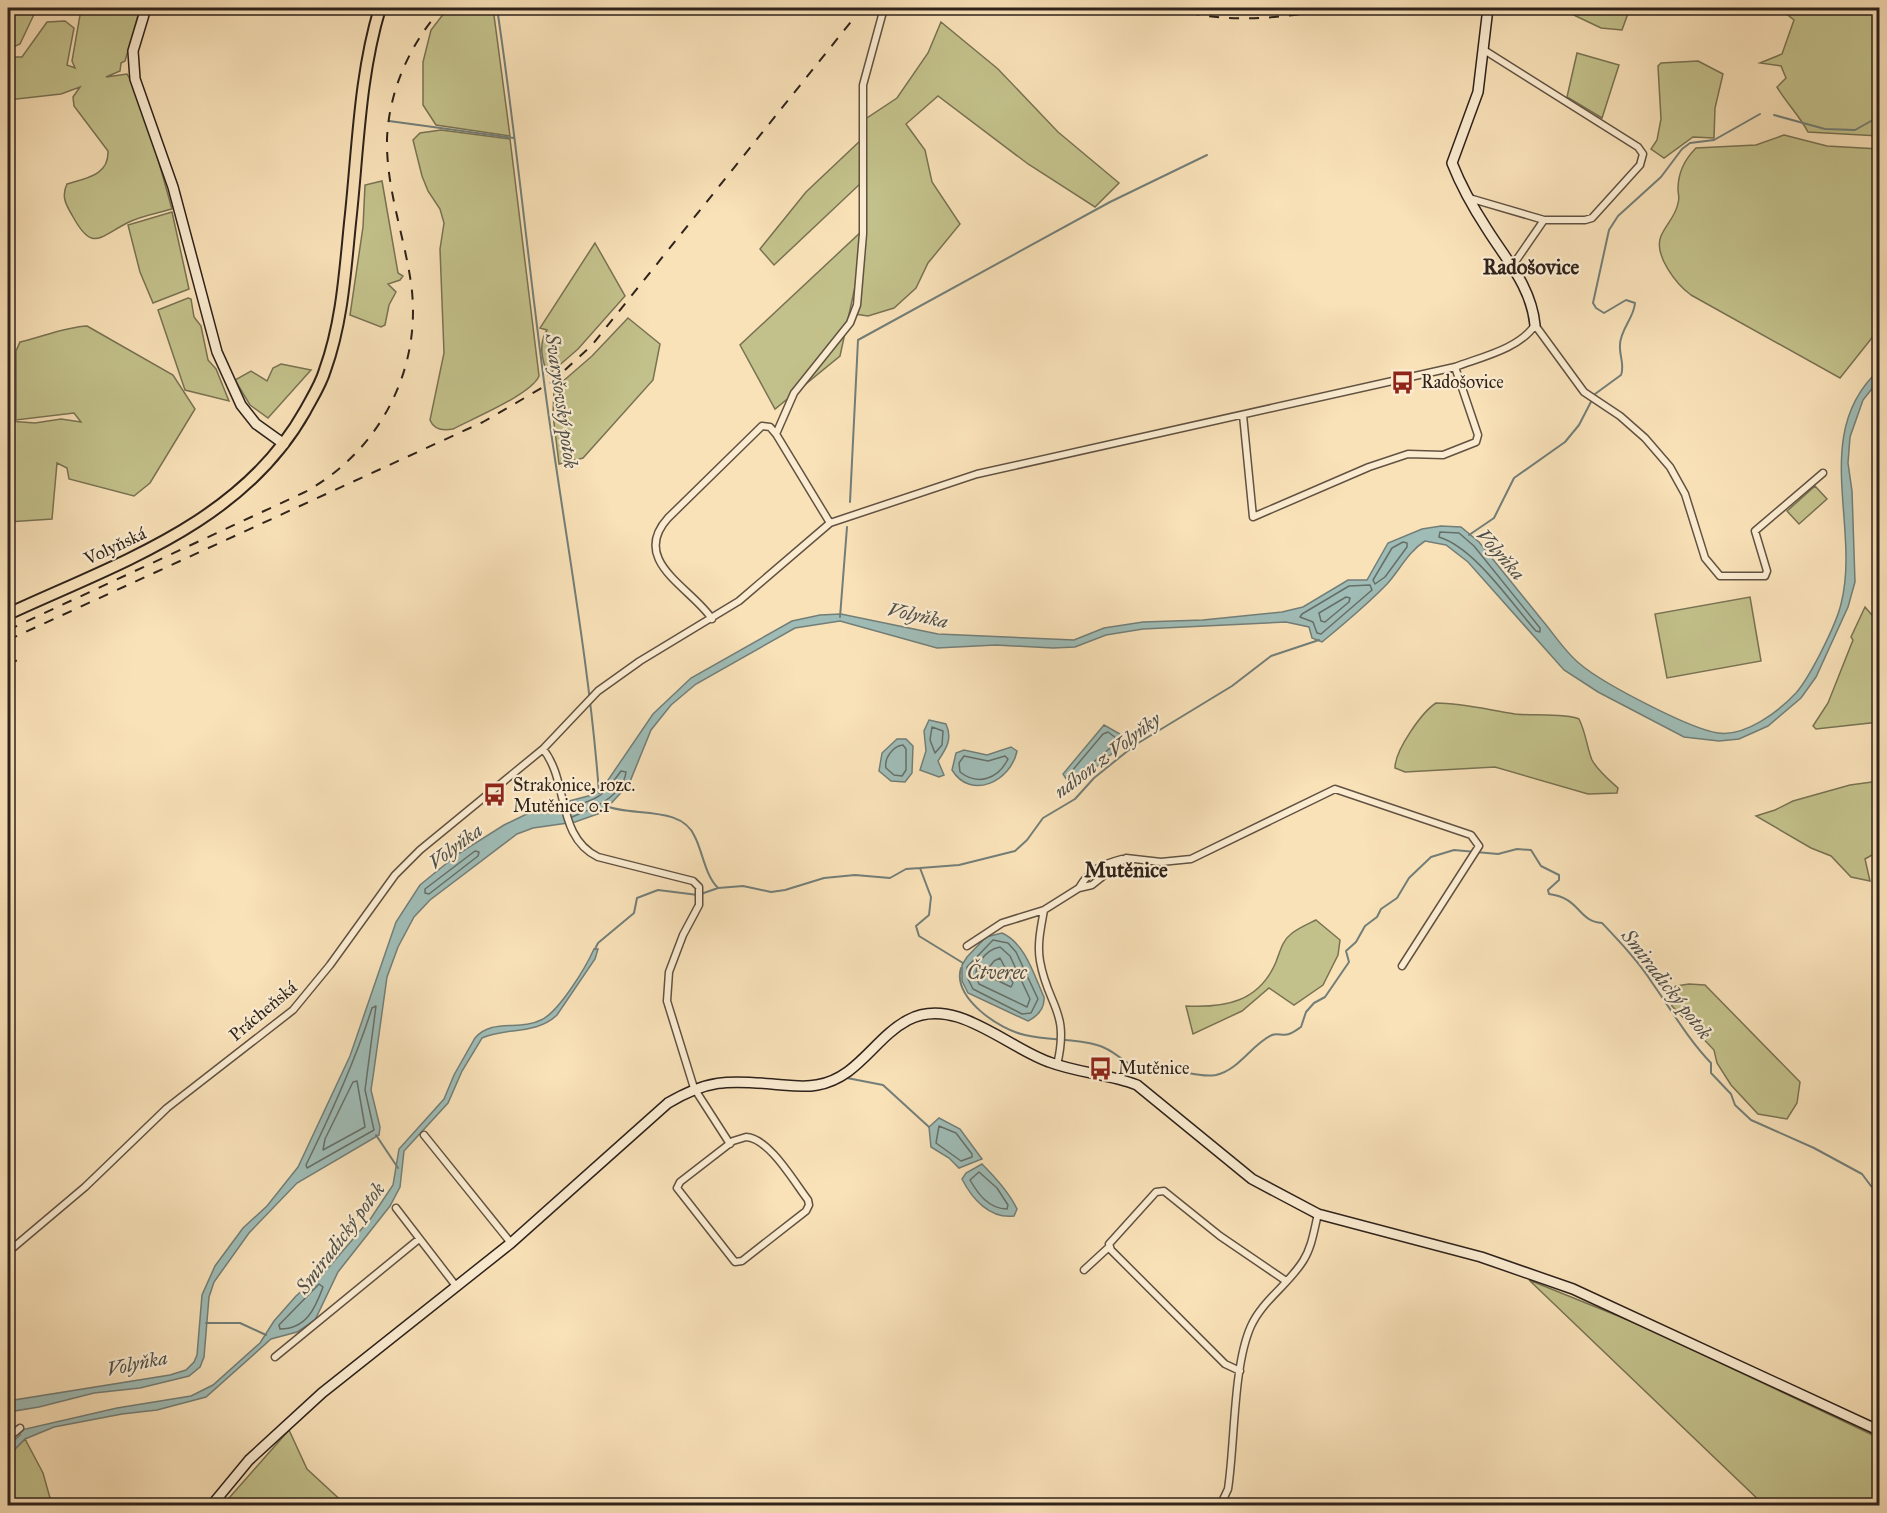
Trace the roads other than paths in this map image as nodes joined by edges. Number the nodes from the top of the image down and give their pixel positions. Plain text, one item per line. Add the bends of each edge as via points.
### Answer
1 (146, 8) edge
2 (380, 8) edge
3 (884, 8) edge
4 (1488, 8) edge
5 (1484, 50) junction
6 (1469, 198) junction
7 (1544, 220) junction
8 (1513, 265) junction
9 (1535, 325) junction
10 (1455, 367) junction
11 (1243, 415) junction
12 (777, 434) junction
13 (284, 444) junction
14 (1822, 473) dead end
15 (830, 523) junction
16 (8, 614) edge
17 (712, 619) junction
18 (543, 749) junction
19 (1126, 858) junction
20 (1079, 888) junction
21 (1044, 910) junction
22 (967, 946) dead end
23 (1402, 966) dead end
24 (1057, 1065) junction
25 (694, 1088) junction
26 (424, 1135) dead end
27 (730, 1144) junction
28 (396, 1208) dead end
29 (1318, 1214) junction
30 (419, 1239) junction
31 (511, 1243) junction
32 (1109, 1247) junction
33 (8, 1252) edge
34 (1084, 1270) dead end
35 (1286, 1281) junction
36 (456, 1286) junction
37 (275, 1357) dead end
38 (1240, 1371) junction
39 (20, 1428) dead end
40 (1880, 1431) edge
41 (8, 1438) edge
42 (210, 1506) edge
43 (1220, 1506) edge

1 - 13 street via 133,51 135,79 173,187 217,352 241,405 256,424
2 - 13 main road, Volyňská via 366,72 340,316 325,372
3 - 12 street via 863,90 863,234 857,305 850,323 794,393
4 - 5 street
5 - 6 street via 1478,92 1452,163
5 - 7 street via 1638,147 1643,154 1640,165 1592,218
6 - 7 street
6 - 8 street
7 - 8 street
8 - 9 street via 1527,292
9 - 10 street via 1517,342
9 - 14 street via 1590,395 1637,431 1670,467 1685,494 1705,558 1720,576 1765,576 1767,571 1755,531
10 - 11 street
10 - 11 street via 1478,435 1476,441 1443,455 1398,457 1253,517
11 - 15 street via 976,474
12 - 15 street
12 - 17 street via 762,426 668,518 657,536 656,551 664,570
13 - 16 main road, Volyňská via 232,498 169,538
15 - 17 street, Prácheňská via 764,581
17 - 18 street, Prácheňská via 640,661 595,695
18 - 25 street via 555,766 571,829 579,843 594,855 693,881 699,887 699,905 669,972 667,1001
18 - 33 street, Prácheňská via 400,869 293,1011 167,1108 85,1187
19 - 20 street via 1092,885
19 - 20 street via 1102,864
19 - 23 street via 1161,862 1191,859 1335,789 1471,836 1479,846
20 - 21 street
21 - 22 street via 1002,922
21 - 24 street via 1038,944 1040,963 1060,1017 1062,1045
24 - 25 street via 963,1018 942,1013 920,1014 898,1025 856,1067 828,1083 800,1086 720,1082
24 - 29 street via 1118,1077 1137,1085 1245,1174
25 - 27 street
25 - 31 street via 668,1103
26 - 31 street
27 - 27 street via 677,1188 730,1260 738,1262 806,1211 809,1202 763,1142 746,1137
28 - 30 street
29 - 35 street via 1310,1247
29 - 40 street via 1481,1257 1573,1289
30 - 36 street
30 - 37 street
31 - 36 street
32 - 34 street
32 - 35 street via 1111,1240 1156,1192 1164,1191
32 - 38 street via 1225,1364
35 - 38 street via 1251,1326
36 - 42 street via 321,1394 249,1460
38 - 43 street via 1234,1452 1228,1489
39 - 41 street

